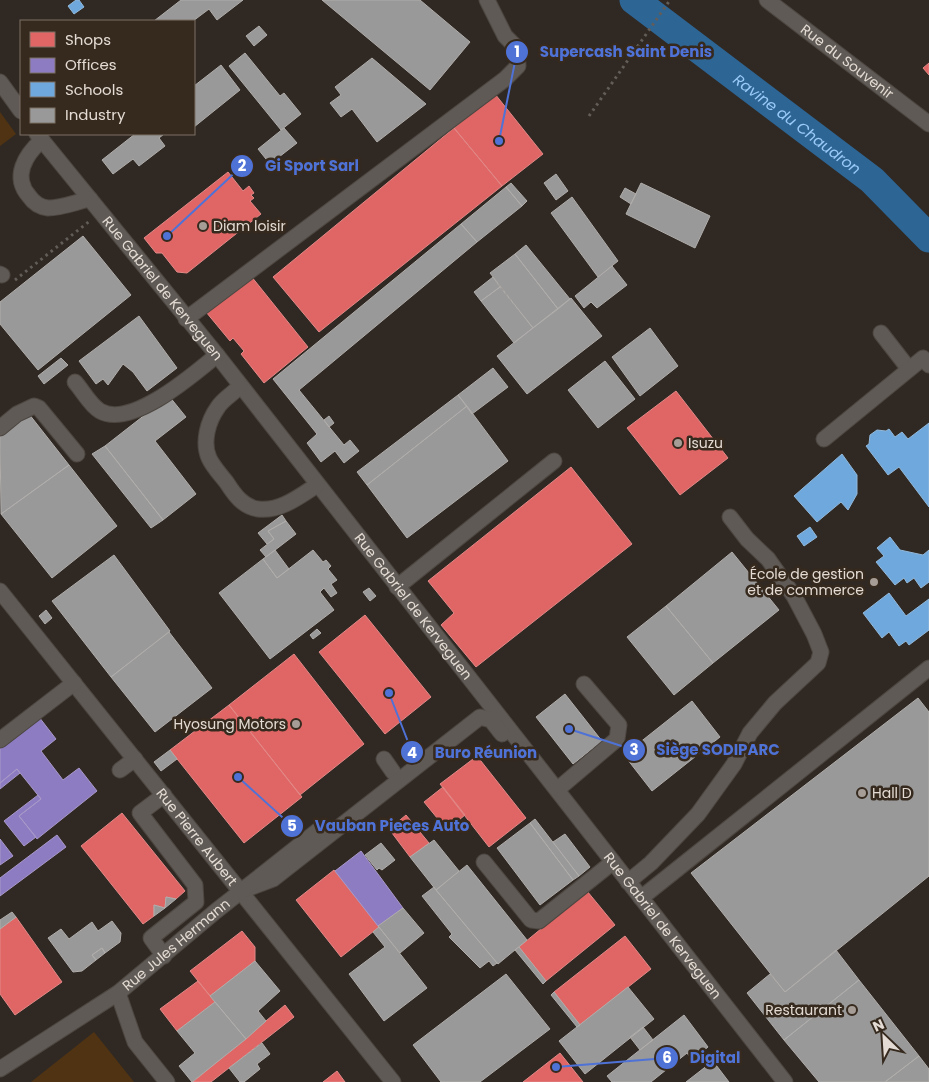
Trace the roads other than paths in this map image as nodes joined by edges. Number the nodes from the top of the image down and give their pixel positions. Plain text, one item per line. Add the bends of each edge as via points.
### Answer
1 (487, 0) edge
2 (767, 0) edge
3 (0, 82) edge
4 (20, 110) edge
5 (929, 124) edge
6 (40, 137) edge
7 (90, 199) junction
8 (186, 319) junction
9 (881, 333) dead end
10 (217, 355) junction
11 (929, 365) edge
12 (909, 369) junction
13 (75, 382) dead end
14 (240, 386) junction
15 (0, 428) edge
16 (824, 439) dead end
17 (77, 454) dead end
18 (554, 461) dead end
19 (317, 485) junction
20 (730, 517) dead end
21 (397, 587) junction
22 (0, 591) edge
23 (929, 668) edge
24 (74, 683) junction
25 (584, 684) dead end
26 (488, 701) junction
27 (0, 740) edge
28 (135, 759) junction
29 (384, 759) dead end
30 (120, 770) dead end
31 (393, 772) junction
32 (558, 789) junction
33 (164, 795) junction
34 (484, 862) dead end
35 (610, 864) junction
36 (628, 882) junction
37 (241, 891) junction
38 (641, 898) junction
39 (164, 956) junction
40 (118, 993) junction
41 (0, 1069) edge
42 (167, 1082) edge
43 (393, 1082) edge
44 (777, 1082) edge
45 (785, 1082) edge

1 - 8 street via 505,36 517,48 518,66
2 - 5 street, Rue du Souvenir
3 - 4 street
6 - 7 street, Rue Gabriel de Kerveguen
6 - 7 street via 19,174 23,190 34,203 46,208
7 - 8 street, Rue Gabriel de Kerveguen
8 - 10 street, Rue Gabriel de Kerveguen
9 - 12 street
10 - 13 street via 171,392 123,415 100,411
10 - 14 street, Rue Gabriel de Kerveguen
11 - 12 street via 923,358
12 - 16 street
14 - 19 street, Rue Gabriel de Kerveguen
14 - 19 street via 218,407 205,445 210,459 230,488 244,505 258,509 292,501
15 - 17 street via 34,406
18 - 21 street
19 - 21 street, Rue Gabriel de Kerveguen
20 - 36 street via 768,559 794,596 821,652 818,663 775,703 750,733 734,764 698,814 652,863
21 - 26 street, Rue Gabriel de Kerveguen
22 - 24 street, Rue Pierre Aubert
23 - 38 street
24 - 27 street
24 - 28 street, Rue Pierre Aubert
25 - 32 street via 619,725 619,731 617,739
26 - 31 street, Rue Jules Hermann
26 - 32 street, Rue Gabriel de Kerveguen
28 - 30 street
28 - 33 street, Rue Pierre Aubert
29 - 31 street
31 - 37 street, Rue Jules Hermann
32 - 35 street, Rue Gabriel de Kerveguen
33 - 37 street, Rue Pierre Aubert
33 - 39 street via 140,814 195,885 196,902 151,938
34 - 35 street via 536,922
35 - 36 street, Rue Gabriel de Kerveguen
35 - 37 street via 491,720 480,718 273,879
35 - 44 street
36 - 38 street, Rue Gabriel de Kerveguen
37 - 39 street, Rue Jules Hermann
37 - 43 street, Rue Pierre Aubert
38 - 45 street, Rue Gabriel de Kerveguen
39 - 40 street, Rue Jules Hermann
40 - 41 street, Rue Jules Hermann
40 - 42 street via 135,1042

